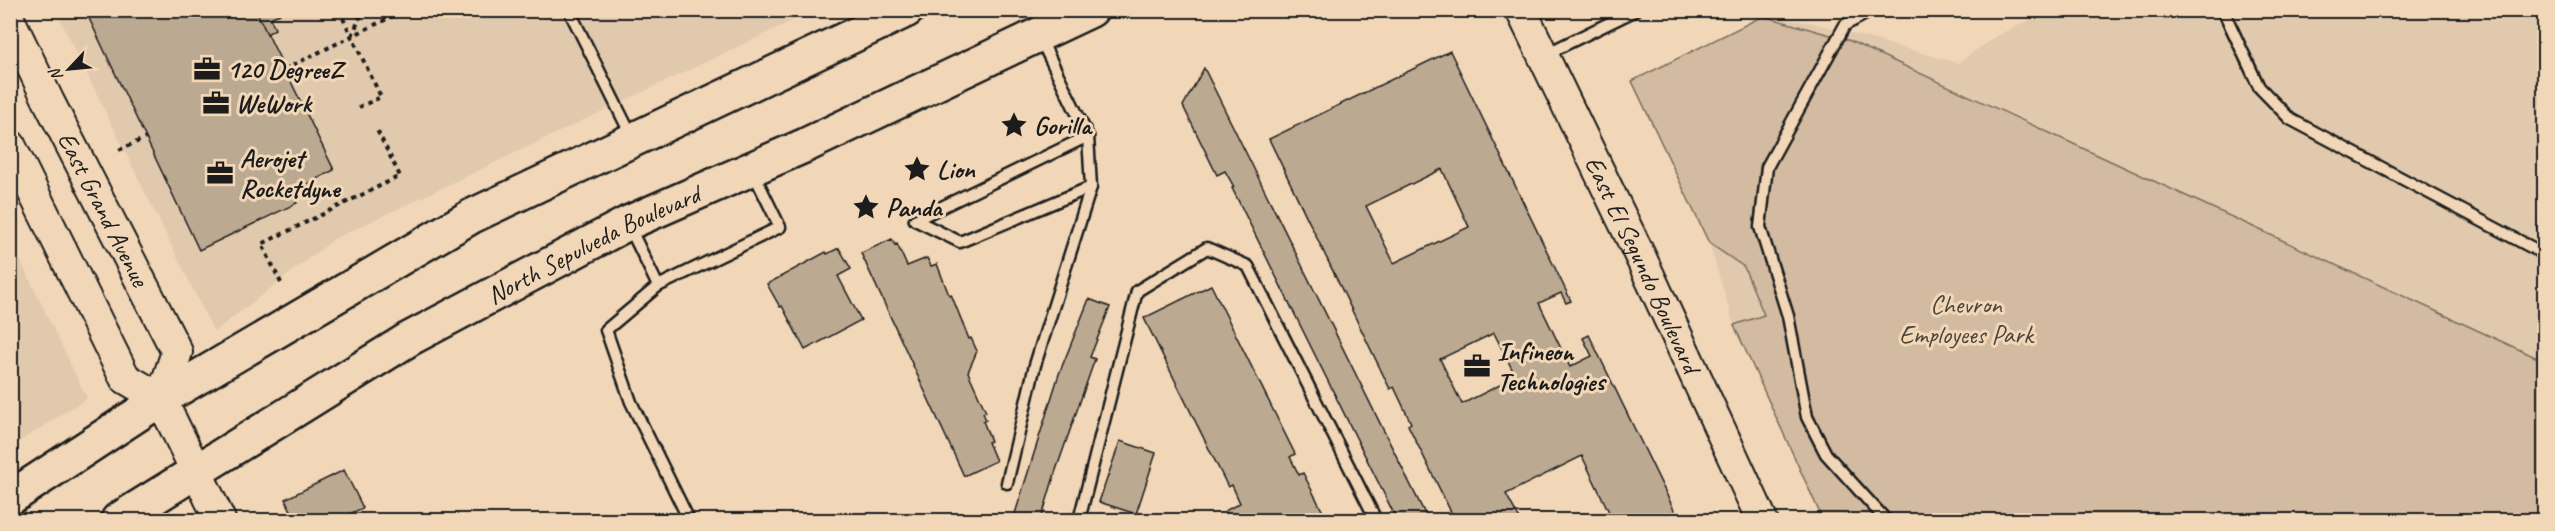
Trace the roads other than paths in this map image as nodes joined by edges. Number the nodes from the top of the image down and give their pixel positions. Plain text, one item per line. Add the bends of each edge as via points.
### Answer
1 (569, 10) edge
2 (907, 10) edge
3 (1091, 10) edge
4 (1521, 10) edge
5 (1636, 10) edge
6 (1873, 10) edge
7 (2223, 10) edge
8 (1624, 13) edge
9 (13, 17) edge
10 (1038, 36) junction
11 (1543, 55) junction
12 (1088, 136) junction
13 (633, 138) junction
14 (10, 145) edge
15 (752, 169) junction
16 (1091, 187) junction
17 (628, 223) junction
18 (2544, 254) edge
19 (658, 286) junction
20 (161, 399) junction
21 (196, 471) junction
22 (1007, 483) dead end
23 (10, 498) edge
24 (118, 520) edge
25 (220, 520) edge
26 (689, 520) edge
27 (1079, 520) edge
28 (1376, 520) edge
29 (1762, 520) edge
30 (1886, 520) edge

1 - 13 lane
2 - 13 highway
3 - 10 highway, North Sepulveda Boulevard
4 - 11 street, East El Segundo Boulevard
5 - 8 lane
6 - 30 lane via 1845,25 1767,167 1760,227 1788,316 1807,417 1826,454
7 - 18 lane via 2259,87 2290,119
8 - 11 lane
9 - 20 street, East Grand Avenue via 49,102 177,352
10 - 12 lane
10 - 15 highway, North Sepulveda Boulevard
11 - 29 street, East El Segundo Boulevard
12 - 16 lane
12 - 16 lane via 915,220 960,242
13 - 20 highway via 472,216
14 - 20 street via 125,378
15 - 17 highway, North Sepulveda Boulevard
15 - 19 lane via 780,227
16 - 22 lane via 1035,365
17 - 19 lane
17 - 21 highway, North Sepulveda Boulevard via 409,339
19 - 26 lane via 606,330 631,402
20 - 21 street
20 - 23 highway
21 - 24 highway, North Sepulveda Boulevard
21 - 25 street
27 - 28 lane via 1137,291 1207,248 1248,266

